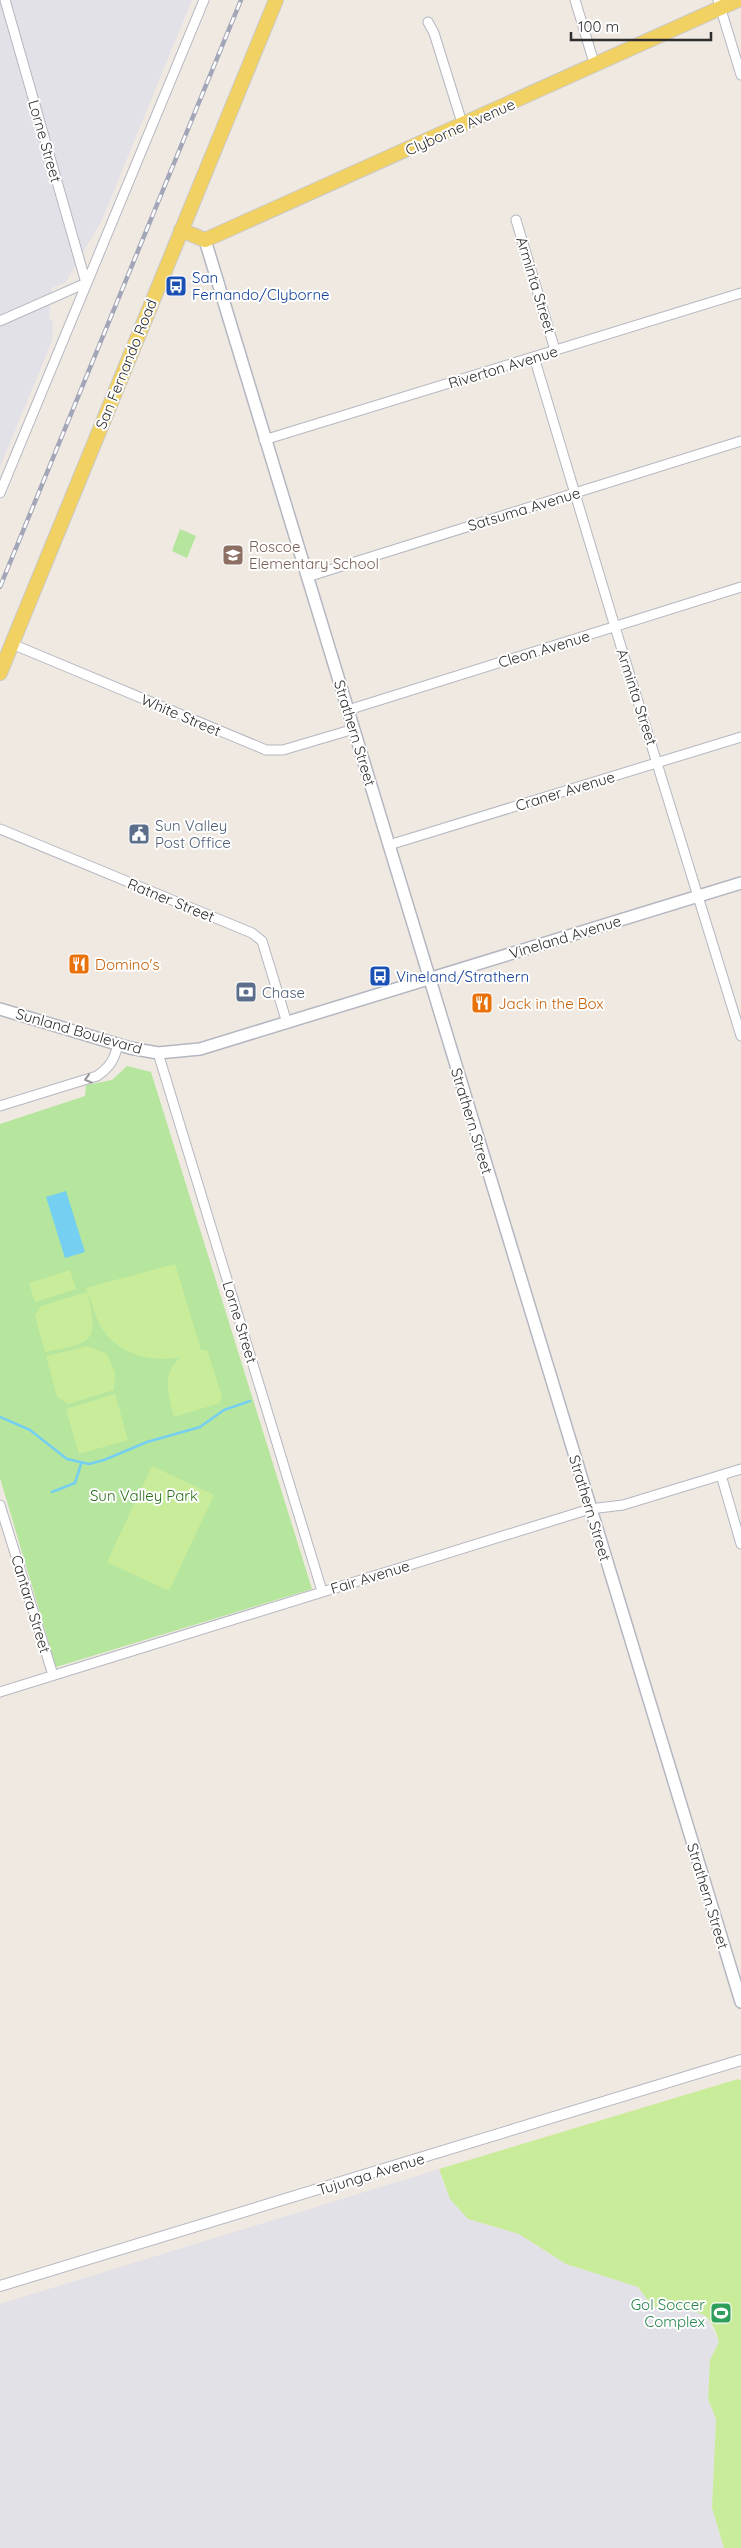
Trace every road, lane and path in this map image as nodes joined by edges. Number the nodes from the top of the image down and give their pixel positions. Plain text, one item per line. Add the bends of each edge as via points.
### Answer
1 (5, 0) edge
2 (204, 0) edge
3 (276, 0) edge
4 (575, 0) edge
5 (738, 0) edge
6 (719, 4) edge
7 (428, 22) dead end
8 (594, 66) junction
9 (741, 75) edge
10 (463, 126) junction
11 (516, 220) dead end
12 (181, 230) junction
13 (205, 240) junction
14 (86, 283) junction
15 (741, 293) edge
16 (0, 321) edge
17 (555, 350) junction
18 (534, 357) junction
19 (264, 440) junction
20 (741, 441) edge
21 (0, 493) edge
22 (575, 493) junction
23 (307, 577) junction
24 (741, 587) edge
25 (615, 627) junction
26 (12, 644) junction
27 (0, 673) edge
28 (348, 710) junction
29 (354, 729) junction
30 (741, 737) edge
31 (658, 763) junction
32 (0, 829) edge
33 (389, 845) junction
34 (741, 884) edge
35 (698, 896) junction
36 (429, 980) junction
37 (0, 1009) edge
38 (287, 1023) junction
39 (741, 1036) edge
40 (118, 1045) junction
41 (158, 1053) junction
42 (0, 1106) edge
43 (741, 1469) edge
44 (720, 1475) junction
45 (0, 1505) edge
46 (590, 1509) junction
47 (741, 1544) edge
48 (322, 1592) junction
49 (53, 1675) junction
50 (0, 1692) edge
51 (741, 2002) edge
52 (741, 2060) edge
53 (0, 2286) edge

1 - 14 street, Lorne Street
2 - 14 street
3 - 12 main road, San Fernando Road
4 - 8 street
5 - 6 main road, Clyborne Avenue
6 - 8 main road, Clyborne Avenue
6 - 9 street
7 - 10 street
8 - 10 main road, Clyborne Avenue
10 - 13 main road, Clyborne Avenue
11 - 17 street, Arminta Street
12 - 13 main road
12 - 26 main road, San Fernando Road
13 - 19 main road, Strathern Street
14 - 16 street
14 - 21 street
15 - 17 street, Riverton Avenue
17 - 18 street, Riverton Avenue
18 - 19 street, Riverton Avenue
18 - 22 street, Arminta Street
19 - 23 main road, Strathern Street
20 - 22 street, Satsuma Avenue
22 - 23 street, Satsuma Avenue
22 - 25 street, Arminta Street
23 - 28 main road, Strathern Street
24 - 25 street, Cleon Avenue
25 - 28 street, Cleon Avenue
25 - 31 street, Arminta Street
26 - 27 main road, San Fernando Road
26 - 29 street, White Street via 266,750 283,750
28 - 29 main road, Strathern Street
29 - 33 main road, Strathern Street
30 - 31 street, Craner Avenue
31 - 33 street, Craner Avenue
31 - 35 street, Arminta Street
32 - 38 street, Ratner Street via 252,933 262,941
33 - 36 main road, Strathern Street
34 - 35 main road, Vineland Avenue
35 - 36 main road, Vineland Avenue
35 - 39 street, Arminta Street
36 - 38 main road, Vineland Avenue
36 - 46 main road, Strathern Street
37 - 40 main road, Sunland Boulevard
38 - 41 main road, Vineland Avenue via 200,1049
40 - 41 main road, Sunland Boulevard
40 -> 42 street via 108,1069 97,1076
41 - 48 street, Lorne Street
43 - 44 street, Fair Avenue
44 - 46 street, Fair Avenue via 623,1505
44 - 47 street
45 - 49 street, Cantara Street
46 - 48 street, Fair Avenue
46 - 51 main road, Strathern Street
48 - 49 street, Fair Avenue
49 - 50 street, Fair Avenue
52 - 53 street, Tujunga Avenue

